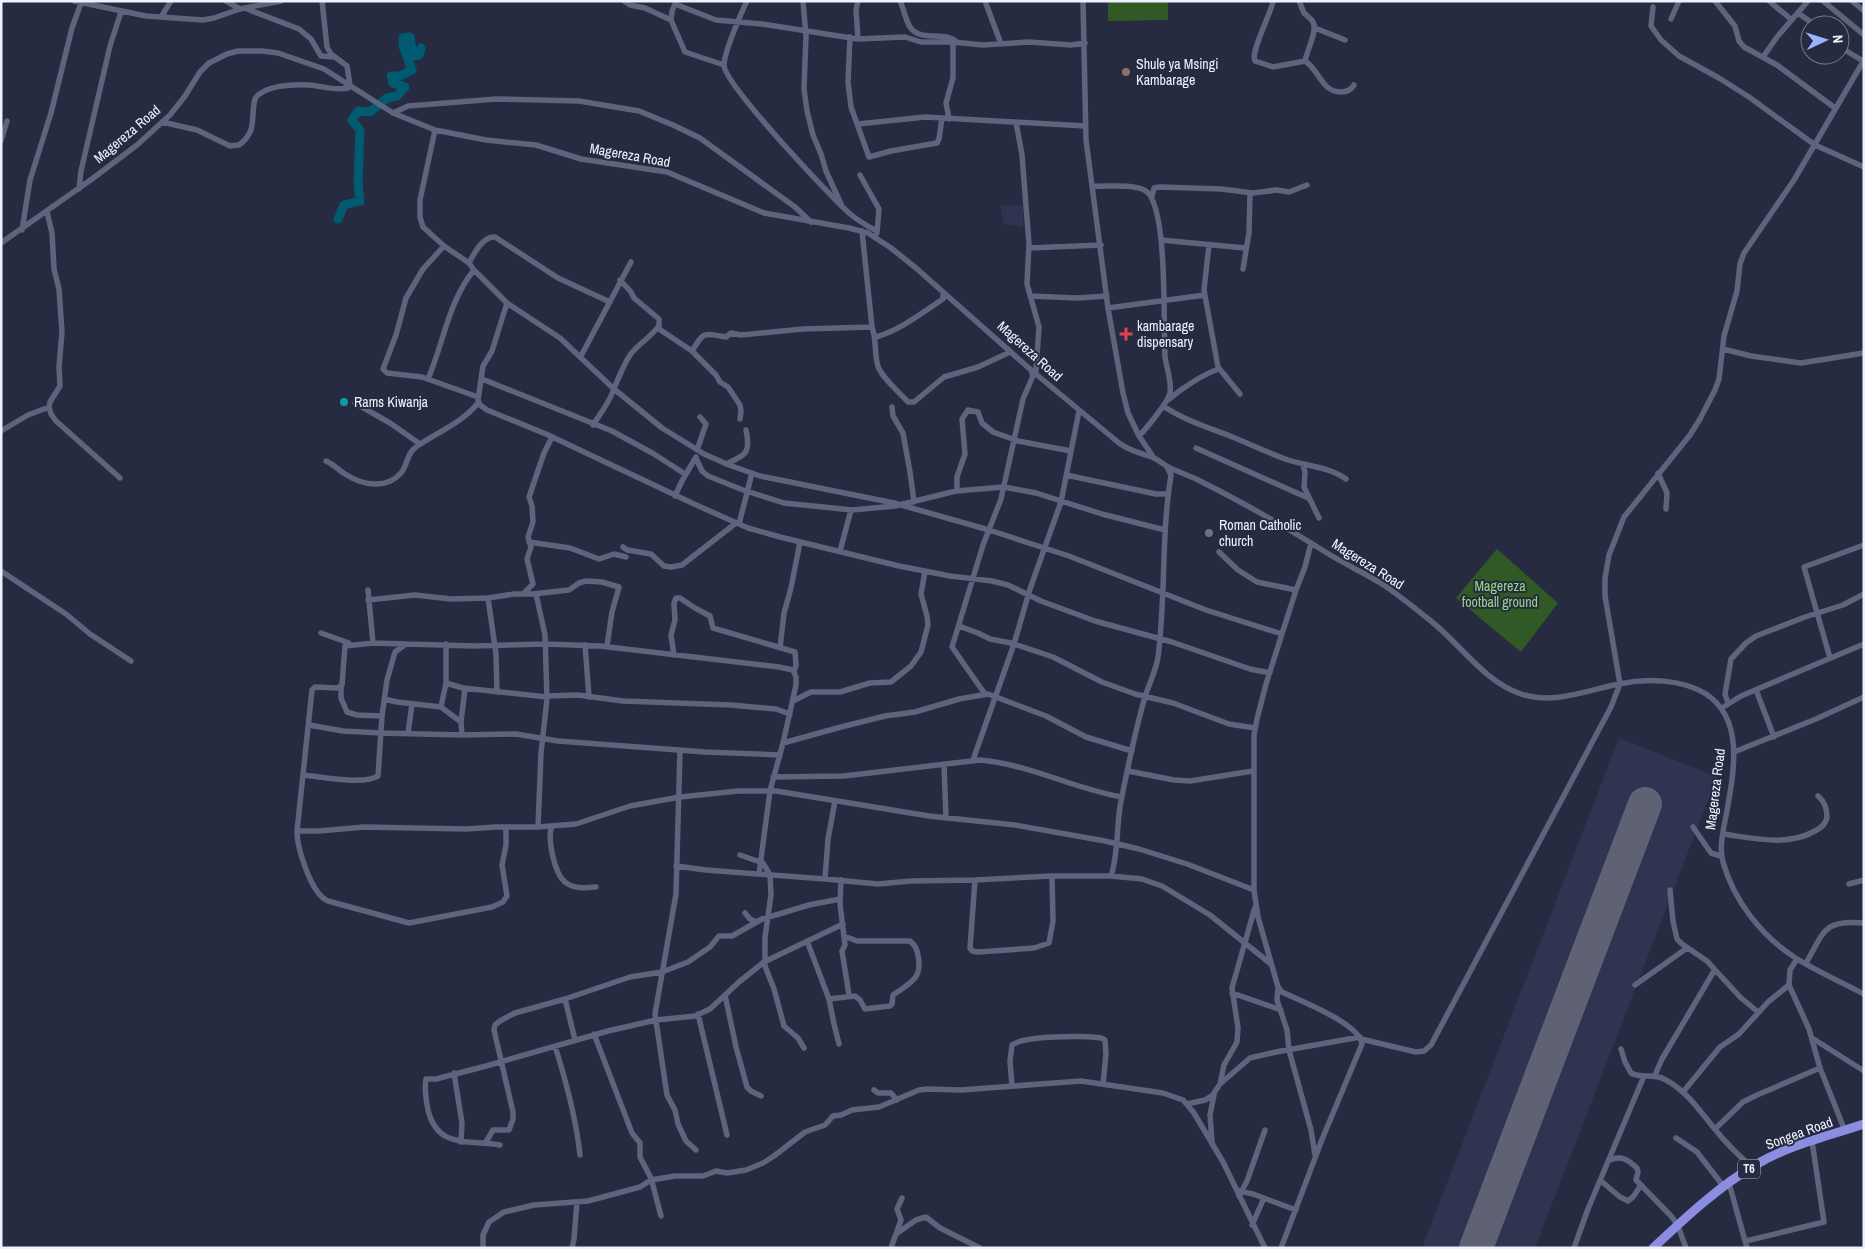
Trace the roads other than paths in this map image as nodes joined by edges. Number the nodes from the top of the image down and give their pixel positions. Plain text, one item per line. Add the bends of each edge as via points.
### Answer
1 (74, 1) edge
2 (171, 1) edge
3 (226, 1) edge
4 (281, 1) edge
5 (322, 1) edge
6 (624, 1) edge
7 (747, 1) edge
8 (803, 1) edge
9 (858, 1) edge
10 (900, 1) edge
11 (985, 1) edge
12 (1083, 1) edge
13 (1273, 1) edge
14 (1299, 1) edge
15 (1679, 1) edge
16 (1715, 1) edge
17 (1769, 1) edge
18 (1808, 1) edge
19 (1823, 1) edge
20 (1852, 1) edge
21 (676, 2) edge
22 (81, 3) junction
23 (1653, 7) dead end
24 (243, 8) junction
25 (1864, 11) edge
26 (121, 12) junction
27 (1798, 13) junction
28 (1801, 15) edge
29 (162, 17) junction
30 (1671, 19) dead end
31 (671, 20) junction
32 (1792, 20) junction
33 (737, 22) junction
34 (1315, 28) junction
35 (806, 32) junction
36 (1864, 35) edge
37 (850, 37) junction
38 (858, 38) junction
39 (1345, 40) dead end
40 (956, 43) junction
41 (1084, 43) junction
42 (1001, 44) junction
43 (1850, 53) edge
44 (334, 56) junction
45 (1763, 57) junction
46 (1863, 60) edge
47 (1305, 61) junction
48 (724, 65) junction
49 (350, 85) junction
50 (1354, 85) dead end
51 (1836, 108) junction
52 (393, 113) junction
53 (945, 119) junction
54 (7, 121) dead end
55 (162, 122) junction
56 (1016, 122) junction
57 (858, 124) junction
58 (1084, 126) junction
59 (435, 130) junction
60 (1, 141) edge
61 (1815, 145) junction
62 (1864, 157) edge
63 (1861, 166) edge
64 (860, 175) dead end
65 (1307, 185) dead end
66 (1092, 186) junction
67 (79, 189) junction
68 (1250, 193) junction
69 (1152, 196) junction
70 (842, 206) junction
71 (47, 212) junction
72 (811, 222) junction
73 (22, 230) junction
74 (862, 231) junction
75 (876, 234) junction
76 (1161, 240) junction
77 (1, 243) edge
78 (1101, 245) junction
79 (1209, 245) junction
80 (444, 246) junction
81 (1028, 248) junction
82 (1245, 248) junction
83 (631, 262) dead end
84 (469, 263) junction
85 (1243, 269) dead end
86 (474, 270) junction
87 (620, 280) junction
88 (943, 292) junction
89 (1205, 295) junction
90 (1030, 296) junction
91 (1107, 296) junction
92 (1163, 301) junction
93 (610, 302) junction
94 (507, 303) junction
95 (1108, 308) junction
96 (658, 327) junction
97 (872, 327) junction
98 (876, 337) junction
99 (1723, 348) junction
100 (1008, 349) junction
101 (692, 351) junction
102 (1864, 353) edge
103 (581, 356) junction
104 (1219, 368) junction
105 (1031, 370) junction
106 (428, 379) junction
107 (482, 379) junction
108 (614, 389) junction
109 (1240, 394) dead end
110 (478, 400) junction
111 (355, 403) dead end
112 (1164, 404) junction
113 (892, 407) dead end
114 (49, 408) junction
115 (1080, 411) junction
116 (700, 417) dead end
117 (740, 419) dead end
118 (593, 425) junction
119 (746, 430) dead end
120 (1, 431) edge
121 (1139, 436) junction
122 (552, 437) junction
123 (1014, 440) junction
124 (420, 444) junction
125 (1196, 448) dead end
126 (698, 450) junction
127 (1071, 450) junction
128 (696, 458) junction
129 (1154, 458) junction
130 (326, 462) dead end
131 (726, 464) junction
132 (1303, 464) junction
133 (1167, 467) junction
134 (752, 473) junction
135 (685, 474) junction
136 (1658, 474) junction
137 (1066, 475) junction
138 (120, 478) dead end
139 (1346, 479) dead end
140 (1004, 487) junction
141 (747, 491) junction
142 (957, 491) junction
143 (1168, 494) junction
144 (675, 496) junction
145 (1308, 498) junction
146 (914, 502) junction
147 (1061, 502) junction
148 (900, 505) junction
149 (850, 510) junction
150 (1666, 510) dead end
151 (1319, 518) dead end
152 (737, 524) junction
153 (989, 530) junction
154 (1165, 530) junction
155 (529, 542) junction
156 (800, 542) junction
157 (1311, 543) junction
158 (1864, 545) edge
159 (623, 547) dead end
160 (1046, 549) junction
161 (840, 551) junction
162 (1219, 552) dead end
163 (626, 557) dead end
164 (1, 571) edge
165 (925, 571) junction
166 (972, 579) junction
167 (368, 590) dead end
168 (1296, 590) junction
169 (1162, 592) junction
170 (523, 594) junction
171 (536, 594) junction
172 (1864, 594) edge
173 (1029, 595) junction
174 (488, 598) junction
175 (368, 600) junction
176 (1817, 613) junction
177 (959, 626) junction
178 (321, 633) dead end
179 (1282, 634) junction
180 (1159, 639) junction
181 (373, 643) junction
182 (354, 644) junction
183 (406, 644) junction
184 (446, 644) junction
185 (494, 644) junction
186 (545, 644) junction
187 (1014, 644) junction
188 (1864, 644) edge
189 (585, 645) junction
190 (607, 646) junction
191 (780, 648) junction
192 (674, 655) junction
193 (1830, 658) junction
194 (131, 661) dead end
195 (794, 671) junction
196 (1270, 673) junction
197 (446, 683) junction
198 (1620, 684) junction
199 (341, 687) junction
200 (465, 688) junction
201 (1756, 690) junction
202 (497, 692) junction
203 (985, 694) junction
204 (995, 696) junction
205 (547, 697) junction
206 (589, 697) junction
207 (1146, 697) junction
208 (1864, 697) edge
209 (384, 699) junction
210 (793, 701) junction
211 (1728, 703) junction
212 (412, 704) junction
213 (441, 707) junction
214 (1721, 709) junction
215 (790, 714) junction
216 (382, 716) junction
217 (461, 722) junction
218 (309, 725) junction
219 (1255, 728) junction
220 (380, 733) junction
221 (408, 733) junction
222 (462, 735) junction
223 (1774, 737) junction
224 (544, 739) junction
225 (783, 744) junction
226 (680, 750) junction
227 (1132, 751) junction
228 (1734, 752) junction
229 (780, 754) junction
230 (973, 760) junction
231 (944, 764) junction
232 (1128, 771) junction
233 (1253, 771) junction
234 (304, 775) junction
235 (774, 778) junction
236 (770, 791) junction
237 (1818, 796) dead end
238 (680, 797) junction
239 (1122, 797) junction
240 (835, 801) junction
241 (946, 818) junction
242 (552, 826) junction
243 (538, 827) junction
244 (506, 828) junction
245 (1693, 828) dead end
246 (297, 831) junction
247 (1723, 834) junction
248 (1117, 844) junction
249 (740, 855) dead end
250 (1722, 856) junction
251 (760, 862) junction
252 (676, 866) junction
253 (759, 874) junction
254 (770, 875) junction
255 (1052, 876) junction
256 (1111, 876) junction
257 (825, 878) junction
258 (841, 880) junction
259 (975, 880) junction
260 (1864, 880) edge
261 (1849, 884) dead end
262 (596, 887) dead end
263 (1254, 890) junction
264 (1670, 890) dead end
265 (840, 899) junction
266 (1256, 905) junction
267 (745, 913) dead end
268 (768, 918) junction
269 (757, 922) junction
270 (1864, 923) edge
271 (843, 924) junction
272 (844, 936) junction
273 (807, 941) junction
274 (1245, 944) junction
275 (1687, 948) junction
276 (1797, 959) junction
277 (764, 962) junction
278 (1806, 963) junction
279 (1271, 964) junction
280 (1714, 971) junction
281 (662, 972) junction
282 (1634, 985) dead end
283 (1789, 985) junction
284 (1278, 987) junction
285 (1232, 993) junction
286 (1864, 994) edge
287 (725, 995) junction
288 (849, 995) junction
289 (565, 999) junction
290 (829, 999) junction
291 (1281, 1010) junction
292 (1758, 1012) junction
293 (698, 1014) junction
294 (656, 1020) junction
295 (594, 1034) junction
296 (1360, 1038) junction
297 (1812, 1038) junction
298 (575, 1040) junction
299 (839, 1044) dead end
300 (555, 1046) junction
301 (804, 1048) dead end
302 (1289, 1050) junction
303 (1621, 1050) dead end
304 (501, 1062) junction
305 (1820, 1068) junction
306 (1864, 1071) edge
307 (454, 1073) junction
308 (1634, 1075) junction
309 (1655, 1075) junction
310 (1644, 1076) junction
311 (1102, 1084) junction
312 (1220, 1084) junction
313 (1012, 1086) junction
314 (1638, 1088) junction
315 (874, 1090) dead end
316 (1684, 1092) junction
317 (1214, 1095) junction
318 (761, 1096) dead end
319 (897, 1100) junction
320 (1187, 1104) junction
321 (1864, 1124) edge
322 (1714, 1129) junction
323 (1265, 1130) dead end
324 (1845, 1130) junction
325 (727, 1135) dead end
326 (1676, 1138) dead end
327 (461, 1142) junction
328 (486, 1142) junction
329 (1812, 1142) junction
330 (500, 1145) dead end
331 (1212, 1145) junction
332 (696, 1150) dead end
333 (580, 1155) dead end
334 (1316, 1158) junction
335 (1610, 1160) junction
336 (1752, 1167) junction
337 (651, 1180) junction
338 (1601, 1181) junction
339 (1641, 1185) junction
340 (1727, 1185) junction
341 (1239, 1193) junction
342 (902, 1198) dead end
343 (1264, 1198) junction
344 (577, 1202) junction
345 (1296, 1210) junction
346 (661, 1216) dead end
347 (1252, 1225) junction
348 (1678, 1226) junction
349 (896, 1234) junction
350 (1747, 1245) edge
351 (1656, 1246) edge
352 (483, 1248) edge
353 (572, 1248) edge
354 (891, 1248) edge
355 (980, 1248) edge
356 (1265, 1248) edge
357 (1281, 1248) edge
358 (1574, 1248) edge
359 (1686, 1248) edge

1 - 22 street
2 - 29 street
3 - 24 street
4 - 24 street
5 - 44 street via 326,43
6 - 31 street
7 - 33 street
8 - 35 street
9 - 38 street
10 - 40 street via 909,26 916,32 946,36 955,39
11 - 42 street
12 - 41 street
13 - 47 street via 1253,54 1254,60 1273,68
14 - 34 street
15 - 30 street
16 - 45 street via 1735,26 1741,44
17 - 32 street
18 - 27 street
19 - 36 street
20 - 25 street
21 - 31 street
21 - 33 street via 716,20
22 - 26 street
22 - 73 street via 30,180
23 - 61 street via 1650,23 1654,31 1680,56 1750,97
24 - 29 street via 202,20
24 - 44 street via 299,29 311,39 321,56
26 - 29 street
26 - 67 street via 110,46
27 - 28 street
27 - 32 street
31 - 48 street via 685,52
32 - 45 street
33 - 35 street
33 - 48 street
34 - 39 street
34 - 47 street
35 - 37 street
35 - 70 street via 804,88 807,112 813,136
37 - 38 street
37 - 57 street via 848,88 851,111
38 - 40 street via 905,37 920,42
40 - 42 street
40 - 53 street
41 - 42 street
41 - 58 street
43 - 46 street
44 - 49 street via 347,66
45 - 51 street
46 - 51 street
47 - 50 street via 1331,90 1346,92
48 - 70 street via 735,87 764,123
49 - 52 street, Magereza Road
49 - 55 street, Magereza Road via 318,67 287,56 238,51 217,58 204,67
49 - 55 street via 345,89 308,85 264,90 255,99 254,123 250,132 237,146 230,146 196,130
51 - 61 street
52 - 59 street, Magereza Road
52 - 72 street via 408,106 514,99 579,101 639,111 700,138
53 - 56 street
53 - 57 street via 915,117
53 - 57 street via 938,142 870,158
54 - 60 street
55 - 67 street, Magereza Road
56 - 58 street
56 - 81 street via 1022,156
58 - 66 street
59 - 72 street, Magereza Road via 536,145 581,158 667,172 764,213
59 - 80 street via 420,200 420,217 423,227
61 - 63 street
61 - 99 street via 1744,253
62 - 63 street
64 - 75 street via 878,209
65 - 68 street via 1289,192
66 - 69 street via 1139,187
66 - 78 street
67 - 71 street, Magereza Road
68 - 69 street via 1170,186 1155,187
68 - 82 street via 1249,233
69 - 76 street
70 - 75 street
71 - 73 street, Magereza Road
71 - 114 street via 62,332 60,386
72 - 74 street, Magereza Road
73 - 77 street, Magereza Road
74 - 75 street, Magereza Road
74 - 97 street
75 - 88 street, Magereza Road
76 - 79 street
76 - 92 street
78 - 81 street
78 - 91 street
79 - 82 street
79 - 89 street
80 - 84 street
80 - 106 street via 423,269 406,298 383,367 386,373
81 - 90 street
82 - 85 street
83 - 87 street
84 - 86 street
84 - 93 street via 485,240 495,237 558,278
86 - 94 street
86 - 106 street via 453,306
87 - 93 street
87 - 96 street via 636,301 659,319
88 - 98 street via 943,299
88 - 100 street, Magereza Road
89 - 92 street
89 - 104 street
90 - 91 street
90 - 105 street via 1039,327 1038,366 1036,371
91 - 95 street
92 - 95 street
92 - 112 street via 1165,358 1170,389
93 - 103 street
94 - 103 street
94 - 107 street via 493,348 483,366
95 - 121 street via 1128,414
96 - 101 street
96 - 108 street via 629,357
97 - 98 street
97 - 101 street via 731,333 727,337 706,334
98 - 100 street via 878,368 911,403 944,377 982,365 1008,353
99 - 102 street via 1801,363
99 - 136 street via 1719,379 1708,406 1690,435
100 - 105 street, Magereza Road
101 - 117 street via 734,394 742,411
103 - 108 street
104 - 109 street
104 - 112 street via 1179,391
105 - 115 street, Magereza Road
105 - 123 street via 1033,376 1024,395
106 - 110 street
107 - 110 street
107 - 118 street
108 - 118 street
108 - 126 street via 662,428
110 - 122 street via 487,410
110 - 124 street via 453,426
111 - 124 street
112 - 121 street
112 - 132 street via 1192,422
113 - 146 street via 902,433
114 - 120 street via 28,415
114 - 138 street via 56,421
115 - 127 street
115 - 129 street, Magereza Road via 1125,448
116 - 126 street via 706,424
118 - 135 street via 612,431
119 - 131 street via 747,452
121 - 129 street
122 - 144 street
122 - 155 street via 530,495 533,519
123 - 127 street
123 - 140 street
123 - 142 street via 993,432 983,424 976,411 966,412 962,419 966,454 957,477
124 - 130 street via 410,452 398,476 386,484 371,484 353,478
125 - 145 street
126 - 128 street
126 - 131 street
127 - 137 street
128 - 135 street
128 - 141 street via 704,474
129 - 133 street, Magereza Road
131 - 134 street
132 - 139 street via 1335,472
132 - 145 street via 1303,484
133 - 143 street via 1170,475
133 - 157 street, Magereza Road via 1208,485
134 - 141 street
134 - 148 street
135 - 144 street
136 - 150 street via 1667,493
136 - 198 street via 1624,517 1605,573 1607,610
137 - 143 street
137 - 147 street
140 - 142 street
140 - 147 street
140 - 153 street
141 - 149 street via 790,504
141 - 152 street
142 - 146 street
143 - 154 street
144 - 152 street
145 - 151 street
146 - 148 street
147 - 154 street
147 - 160 street
148 - 149 street
148 - 153 street
149 - 161 street
152 - 156 street
152 - 159 street via 680,566 664,566 651,554
153 - 160 street
153 - 166 street
154 - 169 street
155 - 163 street via 570,548 599,559 614,554
155 - 170 street via 527,559 532,584
156 - 161 street
156 - 191 street via 784,613
157 - 168 street
157 - 198 street, Magereza Road via 1384,585 1442,630 1490,676 1513,691 1532,697 1560,697
158 - 176 street via 1804,568
160 - 169 street
160 - 173 street
161 - 165 street
162 - 168 street via 1257,582
164 - 194 street
165 - 166 street
165 - 210 street via 921,594 928,626 921,652 911,666 891,682 870,683 840,692 811,692
166 - 173 street via 1000,582
166 - 177 street
167 - 175 street
168 - 179 street
169 - 179 street via 1220,615
169 - 180 street
170 - 171 street
170 - 174 street
171 - 186 street
171 - 190 street via 570,590 586,581 618,586
172 - 176 street
173 - 180 street via 1095,621
173 - 187 street
174 - 175 street via 446,599 415,595
174 - 185 street
175 - 181 street
176 - 193 street
176 - 211 street via 1756,636 1739,649 1731,659 1726,681
177 - 187 street via 990,639
177 - 203 street via 952,650
178 - 182 street
179 - 196 street
180 - 196 street
180 - 207 street via 1157,660
181 - 182 street
181 - 183 street
182 - 199 street via 344,647
183 - 184 street
183 - 209 street via 395,652
184 - 185 street
184 - 197 street
185 - 186 street
185 - 202 street
186 - 189 street
186 - 205 street
187 - 204 street
187 - 207 street
188 - 193 street
189 - 190 street
189 - 206 street
190 - 192 street
191 - 192 street via 713,628 710,616 678,598 674,600 675,620 670,636
191 - 195 street via 795,652
192 - 195 street
193 - 201 street
195 - 210 street
196 - 219 street
197 - 200 street
197 - 213 street
198 - 214 street, Magereza Road via 1647,681 1680,684 1706,694
198 - 296 street via 1588,753 1431,1045 1416,1052
199 - 216 street via 341,698 347,712
199 - 218 street via 313,688
200 - 202 street
200 - 217 street
201 - 211 street
201 - 223 street
202 - 205 street
203 - 204 street
203 - 225 street via 841,727
204 - 227 street via 1046,716 1086,737
204 - 230 street
205 - 206 street
205 - 224 street
206 - 215 street via 744,706 776,709
207 - 219 street via 1182,706 1229,724
207 - 227 street
208 - 223 street
209 - 212 street
209 - 216 street
210 - 215 street
211 - 214 street
212 - 213 street
212 - 221 street
213 - 217 street
214 - 228 street, Magereza Road via 1728,720
215 - 225 street
216 - 220 street
217 - 222 street
218 - 220 street
218 - 234 street
219 - 233 street
220 - 221 street
220 - 234 street via 379,774 376,778 334,779
221 - 222 street
222 - 224 street via 516,734
223 - 228 street
224 - 226 street
224 - 243 street
225 - 229 street
226 - 229 street
226 - 238 street
227 - 232 street
228 - 247 street, Magereza Road
229 - 235 street
230 - 231 street
230 - 239 street via 1001,762
231 - 235 street via 844,776
231 - 241 street
232 - 233 street via 1185,781
232 - 239 street
233 - 263 street
234 - 246 street
235 - 236 street
236 - 238 street
236 - 240 street
236 - 251 street
237 - 247 street via 1825,805 1826,821 1805,836 1786,840
238 - 242 street via 630,806 578,823
238 - 252 street
239 - 248 street
240 - 241 street
240 - 257 street
241 - 248 street via 1015,825
242 - 243 street
242 - 262 street via 550,840 555,863 564,881 577,887
243 - 244 street
244 - 246 street via 364,827
244 - 246 street via 502,865 507,892 503,902 489,908 412,923 324,900 302,859
245 - 250 street via 1711,853
247 - 250 street, Magereza Road
248 - 256 street
248 - 263 street via 1187,864
249 - 251 street
250 - 276 street, Magereza Road via 1734,889 1750,914 1774,942
251 - 253 street
251 - 254 street
252 - 253 street
252 - 281 street via 675,902
253 - 254 street
254 - 257 street
254 - 268 street
255 - 256 street
255 - 259 street
255 - 259 street via 1053,921 1049,943 1034,948 984,952 970,949
256 - 274 street via 1142,879 1162,886 1210,915
257 - 258 street
258 - 259 street via 878,884
258 - 265 street
260 - 261 street
263 - 266 street
264 - 275 street via 1674,932
265 - 268 street
265 - 271 street
266 - 274 street
266 - 279 street
267 - 269 street
268 - 269 street
268 - 277 street
269 - 281 street via 732,936 718,936 712,946 694,959
270 - 278 street via 1831,925 1824,931
271 - 272 street
271 - 273 street
272 - 288 street via 842,951
272 - 288 street via 857,941 910,941 916,947 920,966 917,978 893,995 890,1006 865,1009 858,997
273 - 277 street
273 - 290 street
274 - 279 street
274 - 285 street
275 - 280 street via 1702,957
275 - 282 street
276 - 278 street, Magereza Road
276 - 283 street via 1790,970
277 - 287 street
277 - 301 street via 783,1024
278 - 286 street, Magereza Road
279 - 284 street
280 - 292 street
280 - 309 street
281 - 289 street via 630,977
281 - 294 street
283 - 292 street
283 - 297 street
284 - 291 street
284 - 296 street via 1282,992 1334,1017
285 - 291 street
285 - 312 street via 1237,1039 1224,1065
287 - 293 street via 710,1009
287 - 318 street via 747,1087
288 - 290 street
289 - 298 street
289 - 304 street via 515,1013 497,1024 494,1030
290 - 299 street
291 - 302 street
292 - 316 street via 1739,1034 1720,1047
293 - 294 street
293 - 325 street
294 - 295 street
294 - 332 street via 666,1096 686,1141
295 - 298 street
295 - 337 street via 632,1133 639,1142 640,1157
296 - 302 street
296 - 334 street via 1360,1050
297 - 305 street
297 - 306 street
298 - 300 street
300 - 304 street
300 - 333 street via 578,1134
302 - 312 street via 1250,1058
302 - 334 street
303 - 308 street via 1628,1069
304 - 307 street
304 - 328 street via 513,1119 509,1130 493,1130
305 - 322 street via 1743,1102
305 - 324 street
307 - 327 street via 462,1123
307 - 327 street via 427,1079 426,1097 428,1112 436,1128 446,1138
308 - 310 street
308 - 314 street
309 - 310 street
309 - 316 street
310 - 314 street
311 - 313 street via 1076,1081
311 - 313 street via 1106,1054 1104,1040 1075,1035 1021,1040 1012,1045
311 - 320 street via 1163,1093
312 - 317 street
313 - 319 street via 955,1091 918,1090
314 - 335 street
315 - 319 street via 891,1093
316 - 322 street
317 - 320 street
317 - 331 street via 1210,1115
319 - 337 street via 833,1116 826,1126 805,1132 774,1156 746,1170
320 - 331 street
321 - 324 highway, Songea Road / T6
322 - 336 street
323 - 341 street
324 - 329 highway, Songea Road / T6
326 - 340 street via 1697,1152
327 - 328 street
328 - 330 street
329 - 336 highway, Songea Road / T6
329 - 350 street via 1824,1222
331 - 341 street
334 - 345 street
335 - 338 street
335 - 339 street via 1620,1157 1632,1164 1638,1170 1636,1180
336 - 340 highway, Songea Road / T6
337 - 344 street via 631,1190
337 - 346 street
338 - 339 street via 1628,1201
338 - 358 street
339 - 348 street
340 - 348 highway, Songea Road / T6
340 - 350 street
341 - 343 street
341 - 347 street
342 - 349 street via 897,1208 901,1220
343 - 345 street
343 - 347 street
344 - 352 street via 534,1205 499,1214 486,1227
344 - 353 street
345 - 357 street
347 - 356 street
348 - 351 highway, Songea Road / T6
348 - 359 street
349 - 354 street
349 - 355 street via 926,1217 940,1228

